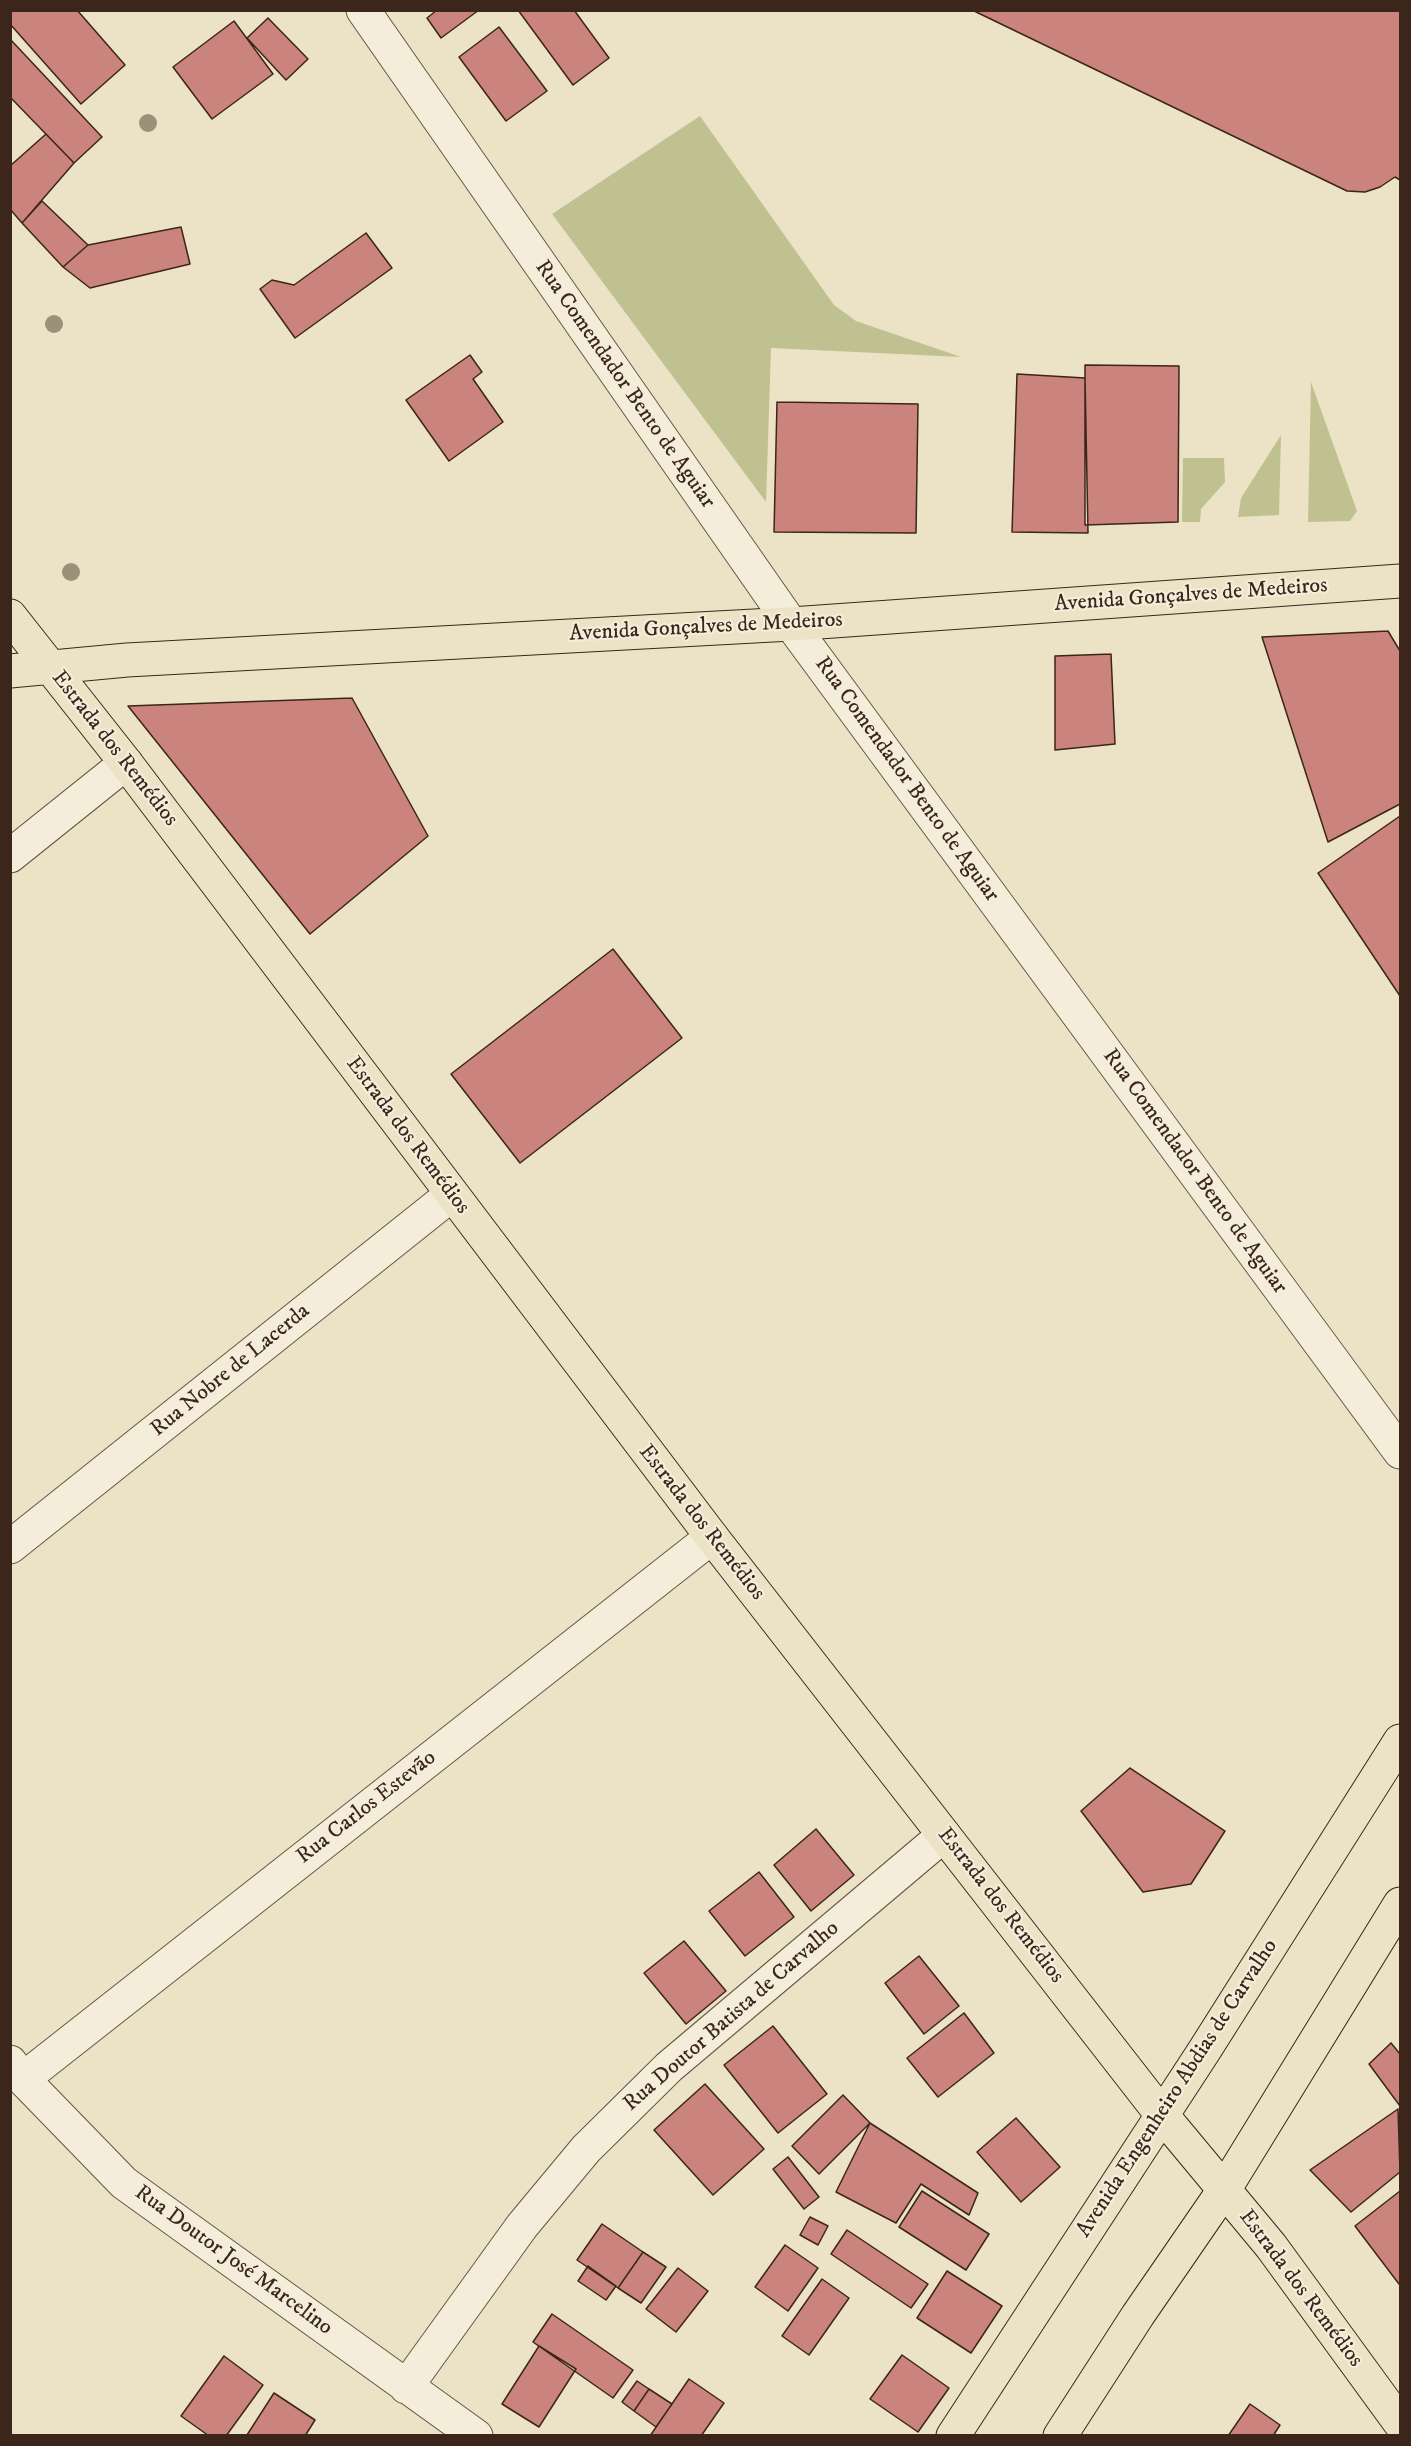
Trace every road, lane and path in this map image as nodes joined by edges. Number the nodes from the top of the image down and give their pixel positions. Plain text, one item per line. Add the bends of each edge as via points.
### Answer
1 (363, 10) edge
2 (1401, 581) edge
3 (10, 616) edge
4 (791, 624) junction
5 (51, 666) junction
6 (10, 671) edge
7 (126, 763) junction
8 (10, 856) edge
9 (451, 1195) junction
10 (1401, 1452) edge
11 (712, 1538) junction
12 (10, 1547) edge
13 (1401, 1741) edge
14 (944, 1835) junction
15 (1401, 1904) edge
16 (16, 2071) edge
17 (1162, 2115) junction
18 (1224, 2190) junction
19 (406, 2387) junction
20 (1401, 2423) edge
21 (476, 2436) edge
22 (953, 2436) edge
23 (1060, 2436) edge

1 - 4 street, Rua Comendador Bento de Aguiar
2 - 4 main road, Avenida Gonçalves de Medeiros
3 - 5 main road, Estrada dos Remédios
4 - 5 main road, Avenida Gonçalves de Medeiros
4 - 10 street, Rua Comendador Bento de Aguiar
5 - 6 main road, Avenida Gonçalves de Medeiros
5 - 7 main road, Estrada dos Remédios
7 - 8 street
7 - 9 main road, Estrada dos Remédios
9 - 11 main road, Estrada dos Remédios
9 - 12 street, Rua Nobre de Lacerda
11 - 14 main road, Estrada dos Remédios
11 - 16 street, Rua Carlos Estevão
13 - 17 main road, Avenida Engenheiro Abdias de Carvalho
14 - 17 main road, Estrada dos Remédios
14 - 19 street, Rua Doutor Batista de Carvalho via 669,2067 586,2149 522,2226
15 - 18 main road
16 - 19 street, Rua Doutor José Marcelino via 124,2183
17 - 18 main road, Estrada dos Remédios
17 - 22 main road, Avenida Engenheiro Abdias de Carvalho
18 - 20 main road, Estrada dos Remédios via 1271,2246
18 - 23 main road
19 - 21 street, Rua Doutor José Marcelino

